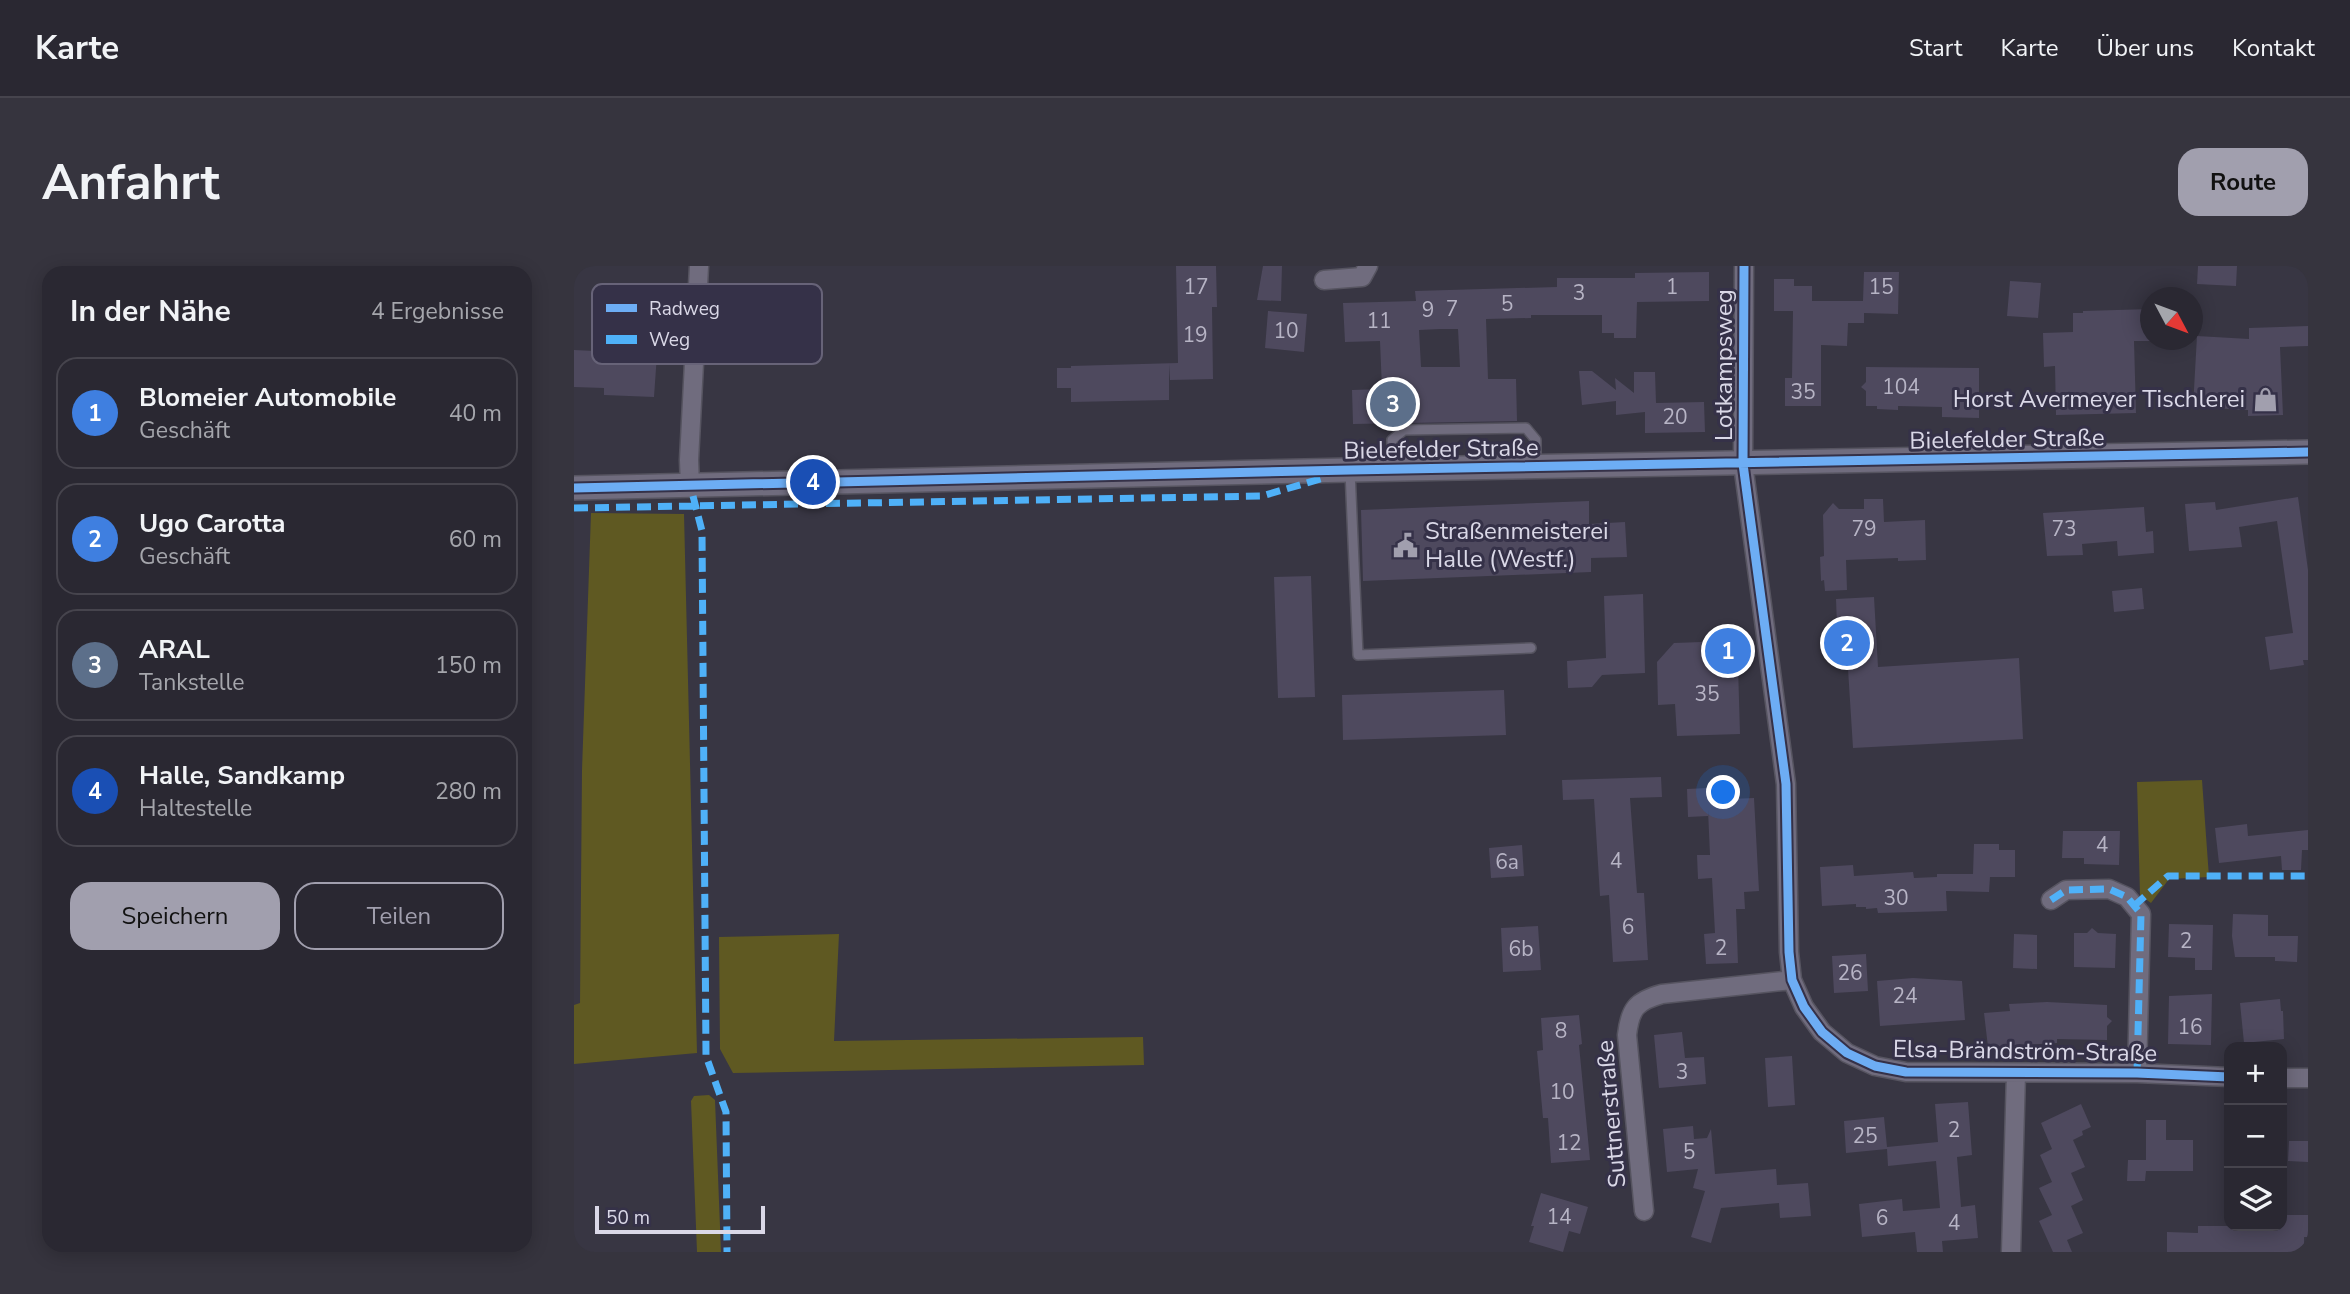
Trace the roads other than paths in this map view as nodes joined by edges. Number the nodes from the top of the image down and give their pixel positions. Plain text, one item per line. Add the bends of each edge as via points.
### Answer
1 (699, 266) edge
2 (1368, 266) edge
3 (1744, 266) edge
4 (1324, 280) dead end
5 (698, 284) edge
6 (694, 364) edge
7 (2308, 452) edge
8 (1743, 464) junction
9 (1536, 466) junction
10 (1393, 469) junction
11 (1350, 470) junction
12 (690, 486) junction
13 (574, 488) edge
14 (1531, 648) dead end
15 (2051, 900) dead end
16 (1792, 980) junction
17 (2015, 1073) junction
18 (2137, 1073) junction
19 (2224, 1077) edge
20 (2287, 1078) edge
21 (2308, 1078) edge
22 (1644, 1211) dead end
23 (2011, 1252) edge

1 - 5 street
2 - 4 street via 1362,277
3 - 8 street, Lotkampsweg
6 - 12 street
7 - 8 street, Bielefelder Straße
8 - 9 street, Bielefelder Straße
8 - 16 street, Elsa-Brändström-Straße via 1786,784
9 - 10 street, Bielefelder Straße
9 - 10 lane via 1536,440 1526,428 1417,429 1404,430 1392,440
10 - 11 street, Bielefelder Straße
11 - 12 street, Bielefelder Straße
11 - 14 lane via 1358,655
12 - 13 street, Bielefelder Straße
15 - 18 street via 2066,890 2109,889 2127,897 2141,914
16 - 17 street, Elsa-Brändström-Straße via 1822,1032 1847,1053 1875,1066 1906,1072
16 - 22 street, Suttnerstraße via 1662,994 1635,1006 1627,1035
17 - 18 street, Elsa-Brändström-Straße
17 - 23 street
18 - 19 street, Elsa-Brändström-Straße
20 - 21 street

